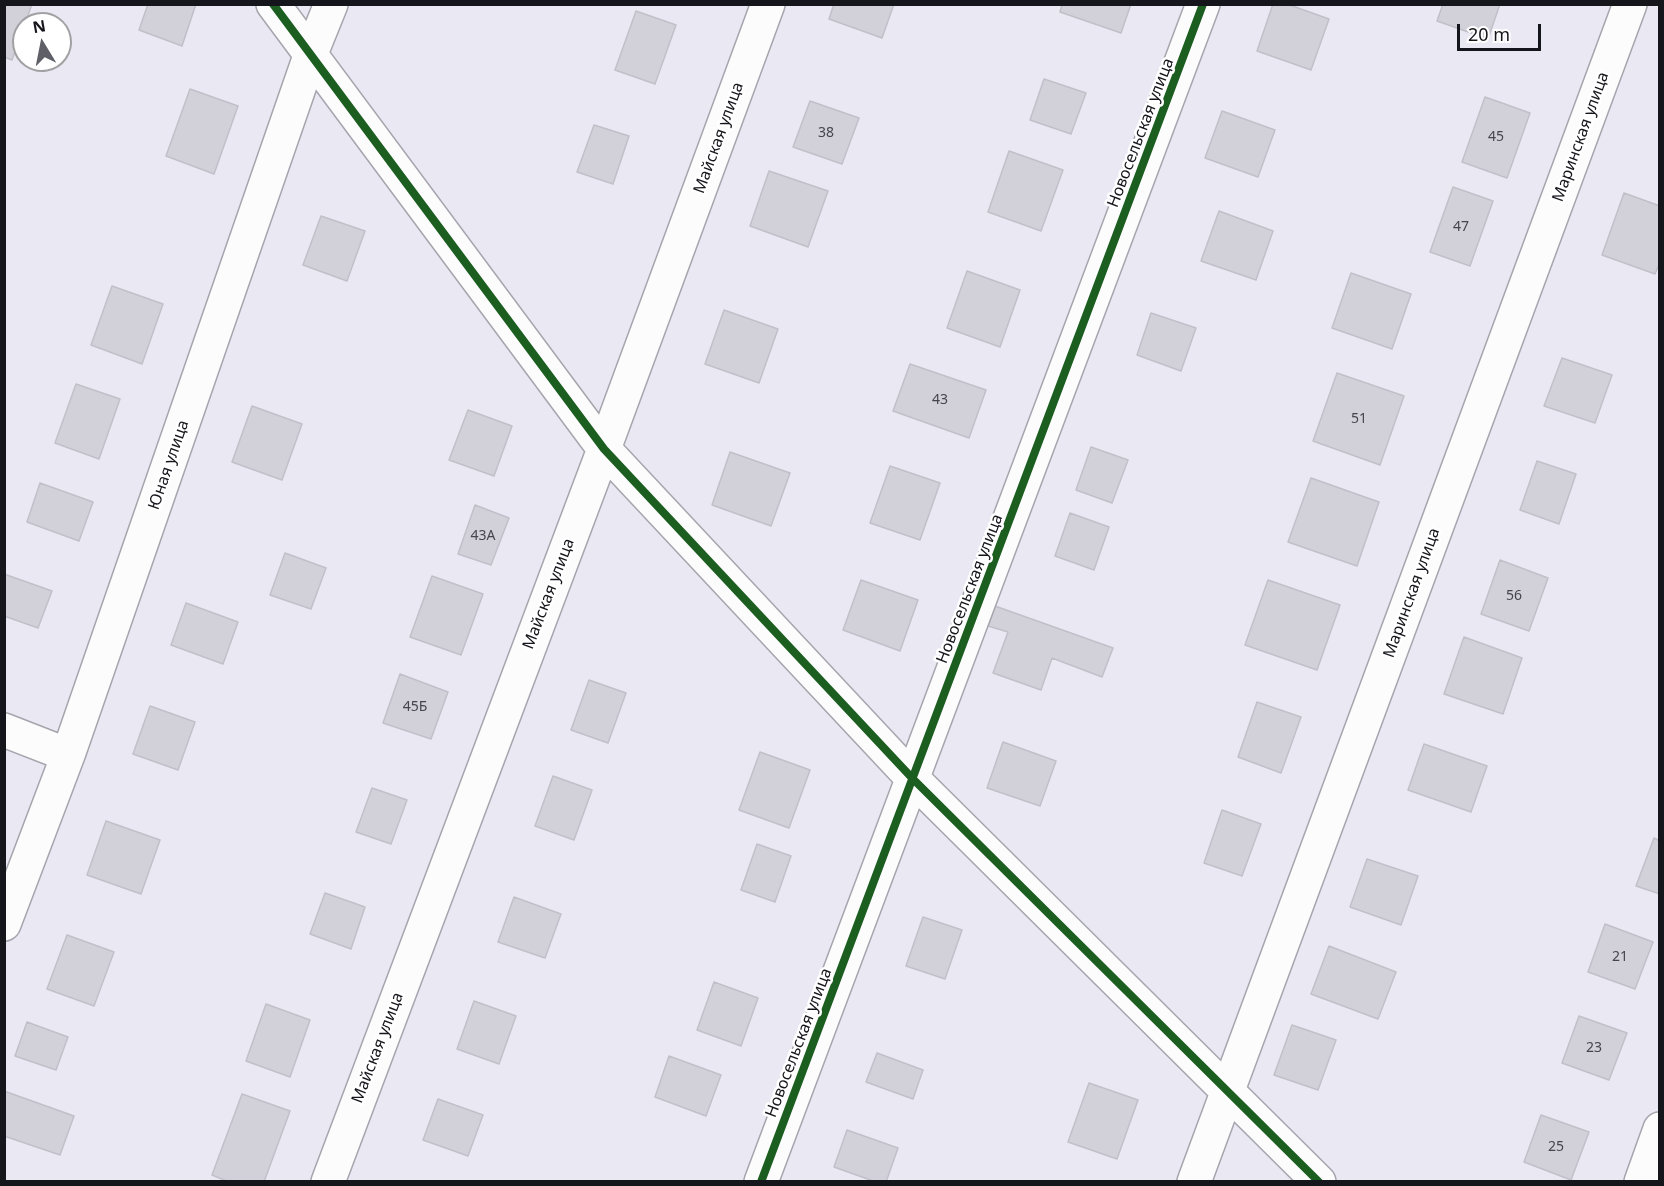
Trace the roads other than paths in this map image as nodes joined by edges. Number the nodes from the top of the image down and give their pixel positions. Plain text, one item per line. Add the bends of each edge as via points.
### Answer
1 (273, 4) edge
2 (331, 4) edge
3 (768, 4) edge
4 (1203, 4) edge
5 (1630, 4) edge
6 (310, 56) junction
7 (604, 449) junction
8 (4, 730) edge
9 (68, 755) junction
10 (913, 779) junction
11 (4, 924) edge
12 (1227, 1092) junction
13 (1659, 1129) edge
14 (328, 1182) edge
15 (761, 1182) edge
16 (1194, 1182) edge
17 (1319, 1182) edge
18 (1641, 1182) edge

1 - 6 street
2 - 6 street, Юная улица
3 - 7 street, Майская улица
4 - 10 street, Новосельская улица
5 - 12 street, Маринская улица
6 - 7 street
6 - 9 street, Юная улица
7 - 10 street
7 - 14 street, Майская улица
8 - 9 street
9 - 11 street, Юная улица
10 - 12 street
10 - 15 street, Новосельская улица
12 - 16 street, Маринская улица
12 - 17 street
13 - 18 street

